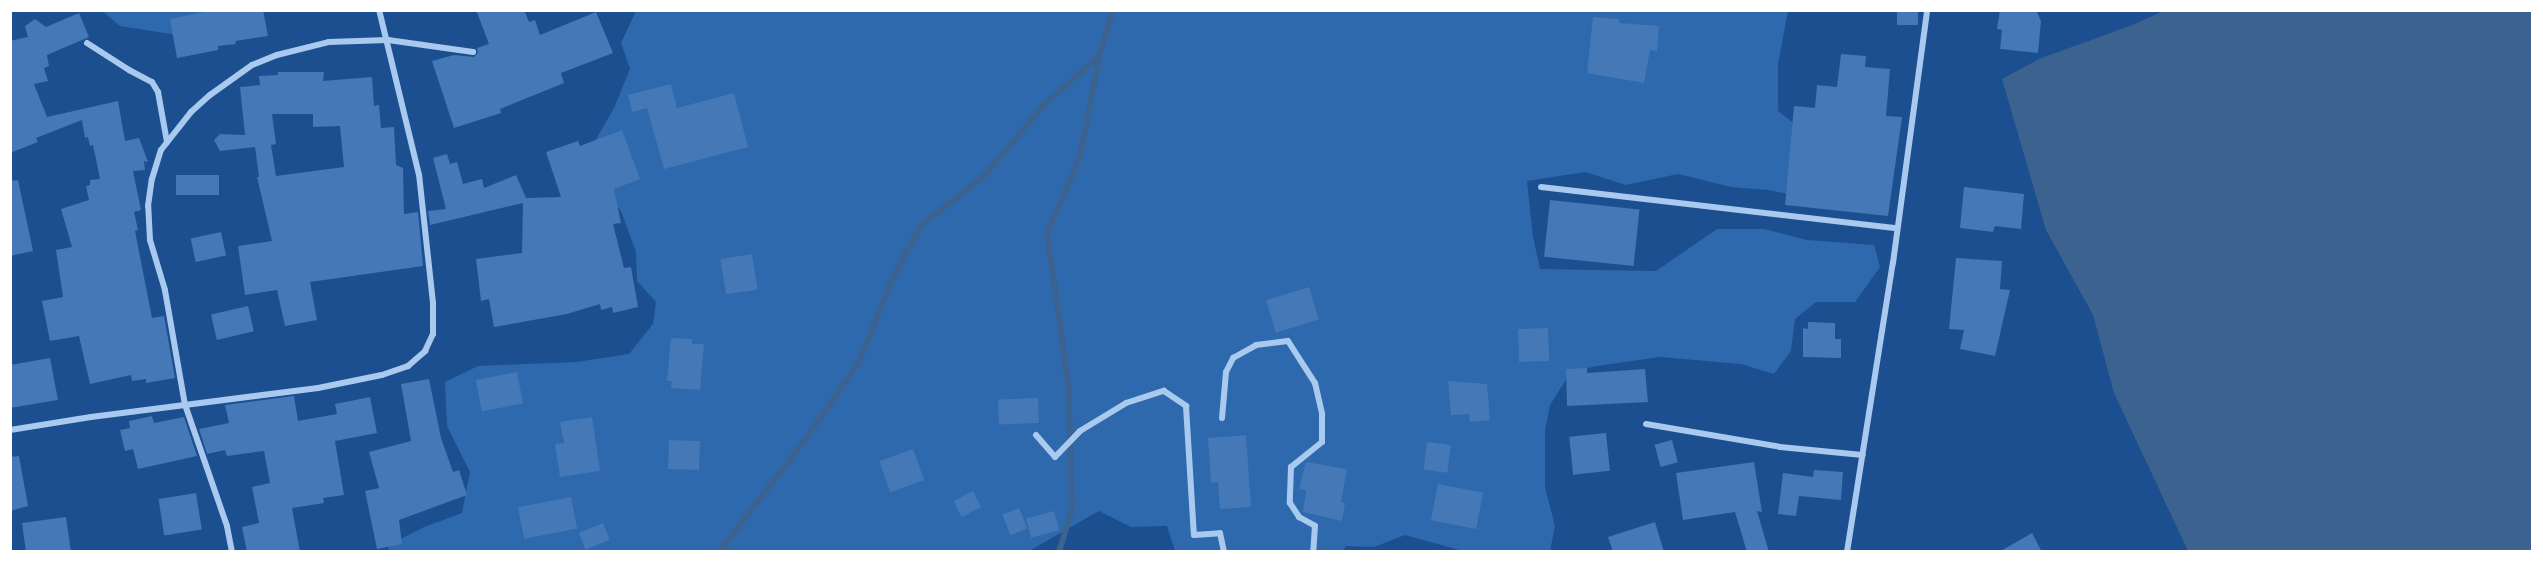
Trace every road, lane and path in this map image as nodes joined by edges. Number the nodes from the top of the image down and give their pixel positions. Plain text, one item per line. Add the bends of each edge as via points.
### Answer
1 (379, 10) edge
2 (1927, 10) edge
3 (388, 40) junction
4 (87, 43) dead end
5 (473, 52) dead end
6 (167, 141) junction
7 (1540, 187) dead end
8 (1897, 228) junction
9 (185, 405) junction
10 (1222, 418) dead end
11 (1646, 424) dead end
12 (10, 430) edge
13 (1036, 435) dead end
14 (1863, 455) junction
15 (232, 552) edge
16 (1224, 552) edge
17 (1313, 552) edge
18 (1847, 552) edge

1 - 3 street
2 - 8 street
3 - 5 street
3 - 6 street via 311,45 252,65 191,111
3 - 9 street via 419,175 433,303 434,333 425,351 408,366 382,375 318,388
4 - 6 street via 152,82 158,92
6 - 9 street via 152,179 148,206 150,240 165,290
7 - 8 street
8 - 14 street
9 - 12 street
9 - 15 street
10 - 17 street via 1226,372 1233,358 1256,345 1288,341 1315,383 1322,414 1322,442 1291,467 1290,503 1299,518 1315,526
11 - 14 street via 1780,447
13 - 16 street via 1055,457 1080,431 1126,403 1164,391 1186,406 1194,535 1220,533
14 - 18 street

